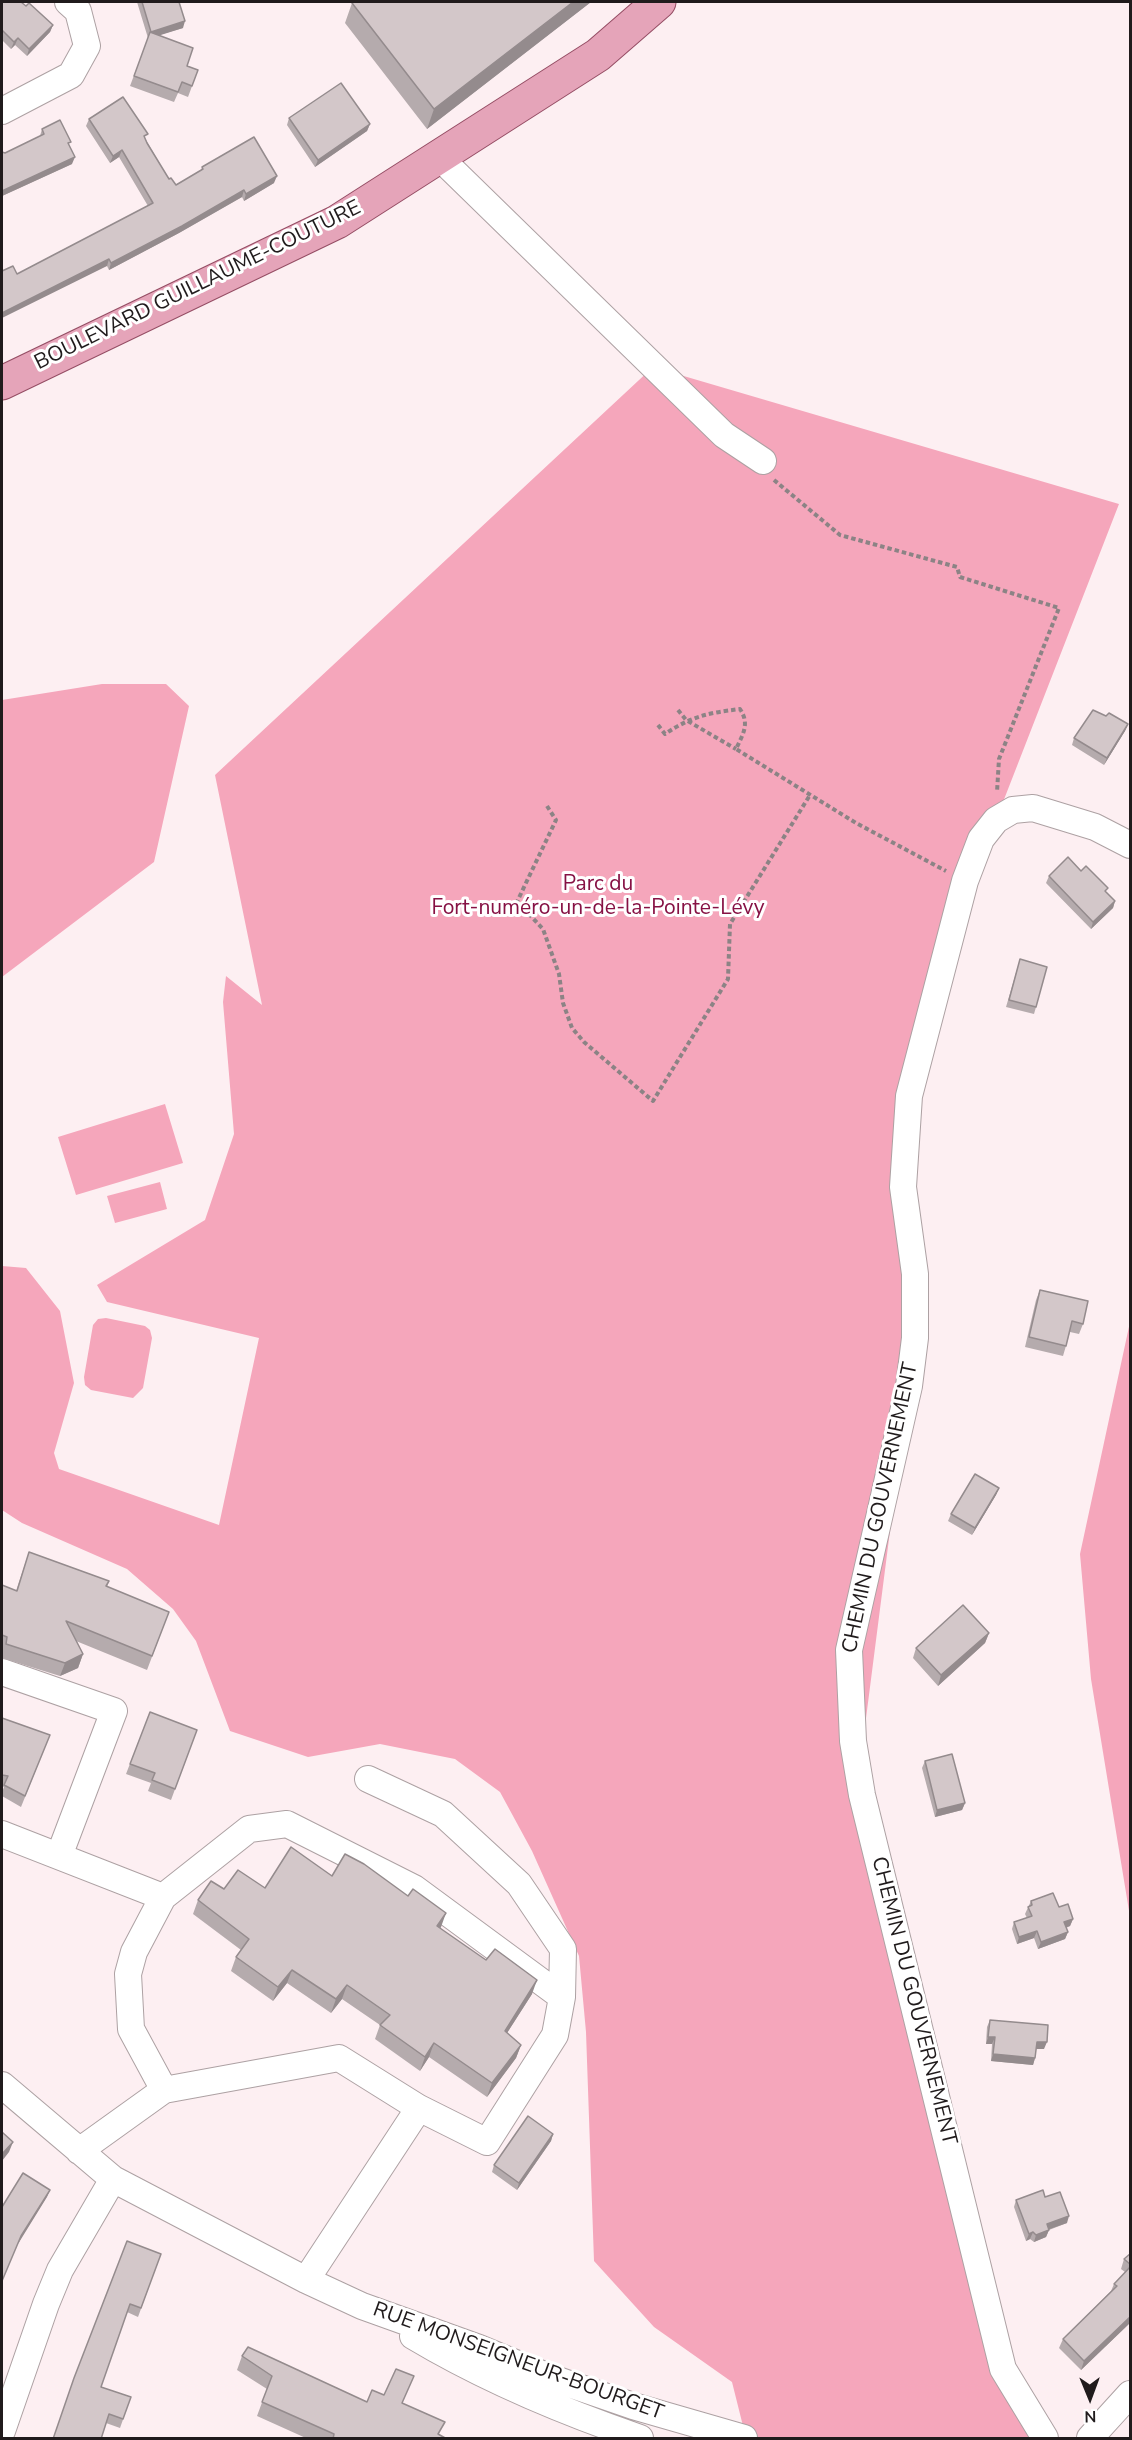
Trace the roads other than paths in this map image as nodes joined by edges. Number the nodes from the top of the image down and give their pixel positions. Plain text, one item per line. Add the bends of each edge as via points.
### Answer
1 (68, 2) edge
2 (659, 2) edge
3 (2, 111) edge
4 (439, 157) junction
5 (2, 383) edge
6 (763, 461) road end
7 (1131, 845) edge
8 (2, 1672) edge
9 (368, 1779) dead end
10 (2, 1834) edge
11 (59, 1856) junction
12 (163, 1897) junction
13 (562, 1997) junction
14 (2, 2085) edge
15 (164, 2090) junction
16 (419, 2108) junction
17 (79, 2151) junction
18 (113, 2179) junction
19 (306, 2280) junction
20 (362, 2306) junction
21 (1131, 2394) edge
22 (2, 2431) edge
23 (640, 2439) edge
24 (744, 2439) edge
25 (1045, 2439) edge
26 (1090, 2439) edge

1 - 3 street via 78,11 87,46 71,75
2 - 4 main road, BOULEVARD GUILLAUME-COUTURE via 598,55
4 - 5 main road, BOULEVARD GUILLAUME-COUTURE via 337,222
4 - 6 street via 724,435
7 - 25 street, CHEMIN DU GOUVERNEMENT via 1095,827 1033,808 1013,810 996,820 981,839 965,881 909,1096 903,1187 915,1274 915,1338 909,1386 849,1650 853,1741 862,1795 1003,2369
8 - 11 street via 114,1711
9 - 13 street via 443,1814 519,1884 563,1948
10 - 11 street
11 - 12 street
12 - 13 street via 249,1829 287,1824 414,1888
12 - 15 street via 134,1952 128,1974 130,2029
13 - 16 street via 555,2035 487,2142
14 - 17 street, RUE MONSEIGNEUR-BOURGET
15 - 16 street via 339,2058
15 - 17 street
16 - 19 street
17 - 18 street, RUE MONSEIGNEUR-BOURGET
18 - 19 street, RUE MONSEIGNEUR-BOURGET
18 - 22 street via 60,2270
19 - 20 street, RUE MONSEIGNEUR-BOURGET
20 - 23 street, RUE MONSEIGNEUR-BOURGET via 462,2365
20 - 24 street, RUE MONSEIGNEUR-BOURGET via 549,2377
21 - 26 street

